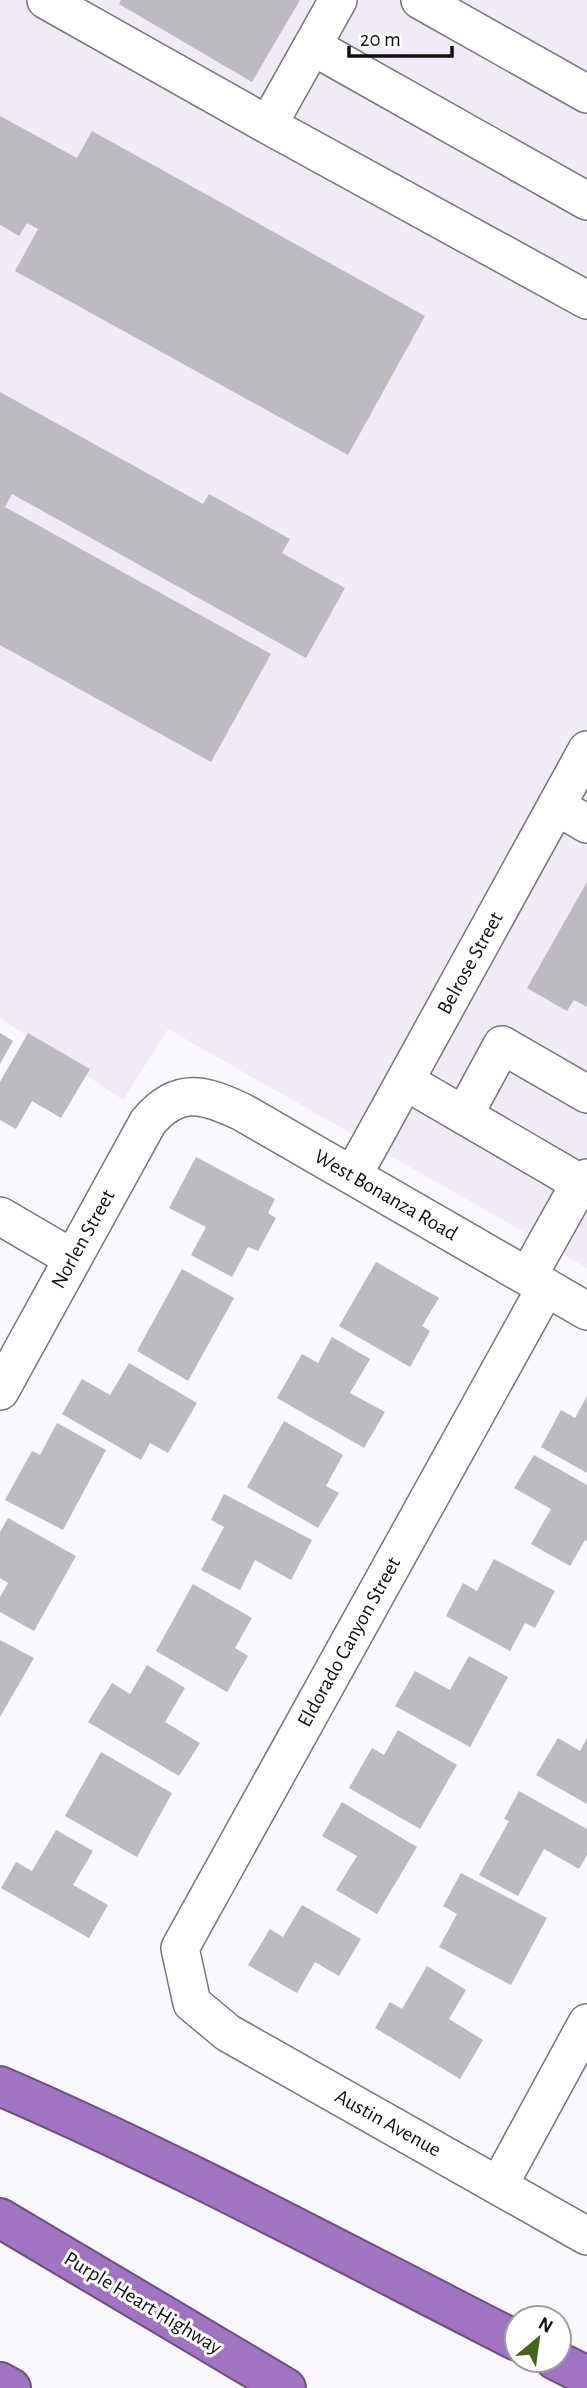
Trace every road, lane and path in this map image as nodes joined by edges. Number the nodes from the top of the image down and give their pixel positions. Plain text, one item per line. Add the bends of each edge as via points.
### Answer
1 (46, 0) edge
2 (338, 0) edge
3 (420, 0) edge
4 (312, 46) junction
5 (587, 93) edge
6 (268, 125) junction
7 (587, 201) edge
8 (587, 300) edge
9 (587, 750) edge
10 (572, 815) edge
11 (405, 1081) junction
12 (587, 1094) edge
13 (180, 1098) joint
14 (464, 1115) junction
15 (352, 1175) junction
16 (583, 1181) edge
17 (0, 1216) edge
18 (72, 1258) junction
19 (537, 1282) junction
20 (587, 1311) edge
21 (0, 1391) edge
22 (192, 2003) joint
23 (587, 2023) edge
24 (0, 2086) edge
25 (499, 2185) junction
26 (0, 2218) edge
27 (587, 2236) edge
28 (503, 2334) edge
29 (0, 2382) edge
30 (11, 2388) edge
31 (286, 2388) edge

1 - 6 street
2 - 4 street
3 - 5 street
4 - 6 street
4 - 7 street
6 - 8 street
9 - 10 street, Belrose Street
10 - 11 street, Belrose Street
11 - 14 street
11 - 15 street, Belrose Street
12 - 14 street via 502,1045
13 - 15 street, West Bonanza Road via 193,1096 222,1103
13 - 18 street, Norlen Street via 159,1109 148,1122
14 - 16 street
15 - 19 street, West Bonanza Road
16 - 19 street, Eldorado Canyon Street
17 - 18 street
18 - 21 street, Norlen Street
19 - 20 street, West Bonanza Road
19 - 22 street, Eldorado Canyon Street via 180,1948
22 - 25 street, Austin Avenue via 228,2033
23 - 25 street
24 - 28 highway via 198,2179
25 - 27 street, Austin Avenue
26 - 31 highway, Purple Heart Highway
29 - 30 highway

